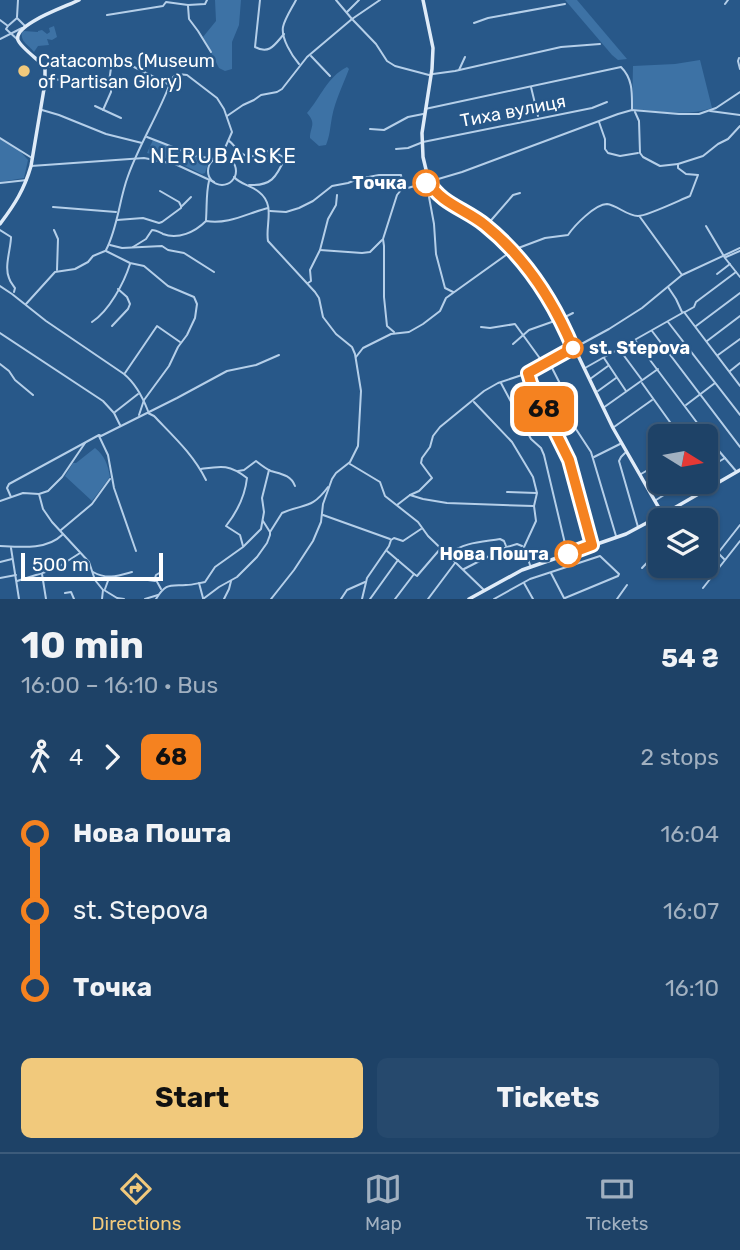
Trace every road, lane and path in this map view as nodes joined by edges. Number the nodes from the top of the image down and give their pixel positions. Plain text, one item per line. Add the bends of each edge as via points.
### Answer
1 (18, 0) edge
2 (79, 0) edge
3 (207, 0) edge
4 (260, 0) edge
5 (296, 0) edge
6 (336, 0) edge
7 (359, 0) edge
8 (380, 0) edge
9 (423, 0) edge
10 (729, 0) edge
11 (166, 1) edge
12 (565, 4) dead end
13 (725, 4) dead end
14 (188, 5) junction
15 (346, 12) junction
16 (107, 15) dead end
17 (17, 18) junction
18 (352, 19) junction
19 (0, 20) edge
20 (474, 23) dead end
21 (8, 26) junction
22 (24, 27) junction
23 (10, 33) junction
24 (284, 34) junction
25 (0, 39) edge
26 (19, 41) junction
27 (600, 44) dead end
28 (211, 52) dead end
29 (310, 55) junction
30 (465, 57) dead end
31 (739, 58) edge
32 (112, 60) junction
33 (299, 65) junction
34 (45, 67) junction
35 (740, 69) edge
36 (456, 71) junction
37 (330, 76) dead end
38 (431, 76) junction
39 (46, 77) junction
40 (72, 83) dead end
41 (170, 85) junction
42 (530, 86) junction
43 (740, 92) edge
44 (607, 103) dead end
45 (94, 106) dead end
46 (41, 110) junction
47 (103, 110) junction
48 (424, 111) junction
49 (633, 111) junction
50 (709, 111) junction
51 (740, 115) edge
52 (227, 117) junction
53 (121, 118) dead end
54 (538, 118) junction
55 (598, 121) junction
56 (740, 126) edge
57 (370, 129) dead end
58 (146, 136) junction
59 (0, 138) edge
60 (423, 142) junction
61 (143, 144) junction
62 (227, 144) junction
63 (396, 149) dead end
64 (640, 153) junction
65 (221, 157) junction
66 (33, 158) junction
67 (136, 158) junction
68 (216, 159) junction
69 (678, 164) junction
70 (32, 166) junction
71 (234, 177) junction
72 (28, 180) junction
73 (209, 180) junction
74 (214, 182) junction
75 (429, 182) junction
76 (0, 183) edge
77 (247, 184) junction
78 (403, 188) junction
79 (160, 191) dead end
80 (520, 193) dead end
81 (337, 195) dead end
82 (191, 197) dead end
83 (53, 207) dead end
84 (181, 208) junction
85 (269, 209) junction
86 (117, 212) junction
87 (640, 216) junction
88 (116, 220) junction
89 (206, 221) junction
90 (0, 224) edge
91 (486, 226) junction
92 (706, 226) dead end
93 (0, 230) edge
94 (54, 230) dead end
95 (383, 239) junction
96 (109, 244) junction
97 (134, 247) junction
98 (740, 249) edge
99 (320, 250) junction
100 (513, 250) junction
101 (106, 251) junction
102 (725, 256) junction
103 (130, 263) junction
104 (730, 264) junction
105 (57, 271) junction
106 (214, 272) dead end
107 (736, 272) junction
108 (717, 274) dead end
109 (682, 275) junction
110 (740, 277) edge
111 (308, 283) junction
112 (0, 286) edge
113 (667, 286) junction
114 (118, 289) junction
115 (453, 292) junction
116 (740, 293) edge
117 (12, 294) junction
118 (25, 305) junction
119 (573, 313) dead end
120 (683, 313) junction
121 (740, 316) edge
122 (561, 318) junction
123 (92, 322) dead end
124 (668, 322) junction
125 (112, 326) dead end
126 (695, 326) junction
127 (481, 327) dead end
128 (652, 331) junction
129 (0, 333) edge
130 (395, 334) junction
131 (524, 334) junction
132 (740, 339) edge
133 (635, 340) junction
134 (706, 341) junction
135 (181, 342) junction
136 (513, 344) dead end
137 (573, 348) junction
138 (618, 348) junction
139 (356, 353) junction
140 (279, 355) dead end
141 (718, 356) junction
142 (603, 357) junction
143 (549, 362) junction
144 (740, 363) edge
145 (0, 364) edge
146 (544, 365) junction
147 (609, 365) junction
148 (583, 369) junction
149 (658, 369) junction
150 (729, 371) junction
151 (528, 373) junction
152 (124, 374) junction
153 (617, 378) junction
154 (588, 380) junction
155 (641, 381) junction
156 (501, 382) junction
157 (715, 383) junction
158 (740, 386) edge
159 (627, 392) junction
160 (138, 393) junction
161 (595, 393) junction
162 (700, 394) junction
163 (33, 395) dead end
164 (144, 400) junction
165 (653, 400) junction
166 (473, 401) junction
167 (685, 406) junction
168 (602, 408) junction
169 (148, 412) junction
170 (114, 413) junction
171 (740, 415) edge
172 (139, 416) junction
173 (671, 424) edge
174 (698, 424) edge
175 (120, 425) junction
176 (612, 428) junction
177 (99, 435) junction
178 (86, 442) junction
179 (621, 443) junction
180 (740, 447) edge
181 (718, 450) edge
182 (626, 452) junction
183 (593, 458) junction
184 (725, 458) junction
185 (718, 462) edge
186 (348, 463) junction
187 (201, 470) junction
188 (269, 470) junction
189 (648, 470) edge
190 (739, 471) edge
191 (236, 472) junction
192 (640, 475) junction
193 (111, 477) junction
194 (206, 480) dead end
195 (646, 484) joint
196 (295, 486) dead end
197 (329, 486) junction
198 (507, 492) dead end
199 (537, 493) junction
200 (39, 494) junction
201 (665, 494) edge
202 (410, 495) junction
203 (11, 497) junction
204 (656, 500) junction
205 (0, 501) edge
206 (397, 505) junction
207 (534, 506) junction
208 (660, 508) edge
209 (674, 508) edge
210 (323, 514) junction
211 (262, 521) junction
212 (648, 523) edge
213 (740, 525) edge
214 (268, 528) junction
215 (639, 528) junction
216 (422, 529) junction
217 (61, 531) junction
218 (270, 532) junction
219 (64, 534) junction
220 (256, 534) junction
221 (616, 537) junction
222 (391, 540) junction
223 (740, 541) edge
224 (592, 545) junction
225 (0, 546) edge
226 (11, 547) junction
227 (243, 547) junction
228 (507, 547) junction
229 (524, 547) junction
230 (441, 548) junction
231 (136, 551) dead end
232 (387, 551) junction
233 (81, 553) junction
234 (568, 554) junction
235 (718, 554) joint
236 (448, 555) junction
237 (13, 559) junction
238 (725, 559) junction
239 (398, 560) junction
240 (0, 562) edge
241 (455, 562) junction
242 (648, 562) edge
243 (161, 566) dead end
244 (531, 566) junction
245 (642, 568) dead end
246 (463, 570) junction
247 (92, 571) junction
248 (132, 572) dead end
249 (42, 573) junction
250 (551, 573) junction
251 (414, 574) junction
252 (16, 575) junction
253 (110, 577) junction
254 (0, 578) edge
255 (141, 579) dead end
256 (17, 581) junction
257 (156, 581) junction
258 (230, 581) junction
259 (365, 582) junction
260 (523, 582) junction
261 (199, 583) junction
262 (222, 585) junction
263 (627, 585) dead end
264 (229, 587) junction
265 (703, 588) dead end
266 (104, 590) junction
267 (161, 590) junction
268 (484, 590) junction
269 (65, 593) dead end
270 (159, 594) junction
271 (475, 598) edge
272 (19, 599) edge
273 (46, 599) edge
274 (74, 599) edge
275 (102, 599) edge
276 (124, 599) edge
277 (145, 599) edge
278 (156, 599) edge
279 (203, 599) edge
280 (224, 599) edge
281 (271, 599) edge
282 (341, 599) edge
283 (362, 599) edge
284 (370, 599) edge
285 (395, 599) edge
286 (428, 599) edge
287 (469, 599) edge
288 (494, 599) edge
289 (533, 599) edge
290 (565, 599) edge
291 (617, 599) edge

1 - 17 street
2 - 22 street
3 - 14 street
4 - 24 street via 255,47 267,51
5 - 24 street
6 - 15 street
7 - 15 street
8 - 18 street
9 - 38 street via 433,48
10 - 13 street
11 - 14 street
11 - 16 street via 163,6
12 - 20 street
14 - 28 street via 189,19
15 - 18 street
17 - 21 street
17 - 22 street
18 - 29 street
18 - 38 street via 387,61
19 - 21 street
21 - 23 street
22 - 23 street
22 - 26 street
23 - 25 street
23 - 26 street
24 - 33 street
26 - 34 street
27 - 36 street via 561,47
29 - 33 street
29 - 37 street
30 - 36 street
31 - 35 street
32 - 34 street
32 - 41 street
32 - 47 street via 111,92
33 - 52 street via 282,89 261,95
34 - 39 street
36 - 38 street
38 - 48 street
39 - 40 street
39 - 46 street
41 - 52 street via 178,74 187,75 217,98
41 - 58 street
42 - 48 street
42 - 49 street via 623,68 632,83
42 - 54 street
43 - 50 street
44 - 54 street, Тиха вулиця
45 - 47 street
46 - 61 street
46 - 66 street
47 - 53 street
48 - 57 street via 383,130
48 - 60 street
49 - 50 street
49 - 55 street
49 - 64 street via 640,126
50 - 51 street
52 - 62 street via 232,131
54 - 60 street, Тиха вулиця
55 - 64 street via 608,153
55 - 75 street
56 - 69 street via 703,156
58 - 61 street
58 - 68 street
59 - 66 street
60 - 63 street, Тиха вулиця
60 - 75 street
61 - 67 street
62 - 65 street
62 - 77 street via 230,141 245,155 271,150 285,159 268,183
64 - 69 street via 660,166
65 - 68 street
65 - 71 street via 234,163
66 - 70 street
67 - 70 street
67 - 73 street via 175,164
67 - 86 street
68 - 74 street via 209,170
69 - 87 street via 683,173 698,175 690,196
70 - 72 street
71 - 74 street via 227,184
71 - 77 street
72 - 76 street
72 - 90 street
73 - 74 street
73 - 89 street
75 - 78 street
75 - 91 street via 439,196
75 - 115 street via 437,264 445,288
77 - 85 street via 262,194
78 - 85 street via 400,174 379,175 326,189 299,208 286,212
78 - 95 street
79 - 84 street
80 - 91 street
81 - 99 street
82 - 84 street
83 - 86 street
84 - 88 street via 161,223 143,218
85 - 89 street
85 - 111 street via 268,242
86 - 88 street
87 - 100 street via 605,204 581,219 568,235
87 - 109 street
88 - 96 street
89 - 97 street via 186,234 152,230
91 - 100 street
92 - 102 street
93 - 117 street via 11,237 7,271 15,288
94 - 105 street
95 - 99 street via 370,252
95 - 130 street via 387,326
96 - 97 street
96 - 101 street
97 - 106 street via 162,246 184,253
98 - 102 street
99 - 111 street
100 - 115 street
100 - 122 street
101 - 103 street
101 - 105 street via 75,269
102 - 104 street
102 - 109 street
103 - 114 street
103 - 135 street via 144,266 168,286 195,299 195,318
104 - 107 street
104 - 108 street
105 - 118 street
107 - 110 street
107 - 120 street
109 - 113 street
111 - 139 street via 323,317
112 - 117 street
113 - 120 street
113 - 137 street via 625,320
114 - 123 street
114 - 125 street via 130,304
115 - 130 street via 424,324
116 - 126 street
117 - 118 street
118 - 152 street
119 - 122 street
120 - 124 street
120 - 126 street
121 - 134 street
122 - 131 street
122 - 137 street
124 - 128 street
124 - 157 street
126 - 134 street
127 - 131 street via 513,323
128 - 133 street
128 - 162 street
129 - 170 street via 96,396
130 - 139 street
131 - 136 street
131 - 146 street
132 - 141 street
133 - 138 street
133 - 149 street
134 - 141 street
135 - 152 street via 157,326
135 - 164 street
137 - 143 street
137 - 148 street
138 - 142 street
138 - 155 street
139 - 186 street via 362,391 360,420 357,450
140 - 169 street via 227,371
141 - 150 street
142 - 147 street
142 - 148 street
143 - 146 street
143 - 183 street via 576,415 572,423
144 - 150 street
145 - 163 street
146 - 151 street
147 - 153 street
147 - 154 street
148 - 154 street
149 - 155 street
149 - 167 street
150 - 158 street
151 - 156 street
151 - 224 street via 569,460
152 - 160 street
153 - 159 street
153 - 161 street
154 - 161 street
155 - 159 street
155 - 165 street
156 - 166 street
156 - 234 street via 544,455
157 - 162 street
157 - 171 street
159 - 168 street
160 - 164 street
160 - 170 street
161 - 168 street
162 - 167 street
162 - 180 street
164 - 169 street
164 - 172 street
165 - 173 street
165 - 176 street
166 - 199 street via 512,442
166 - 202 street via 433,436 421,463 432,478
167 - 174 street
168 - 176 street
169 - 172 street
169 - 187 street
170 - 175 street
172 - 175 street
175 - 177 street
176 - 179 street
177 - 178 street
177 - 193 street
178 - 200 street via 62,477
178 - 203 street via 9,484
179 - 182 street
179 - 183 street
181 - 184 street
182 - 192 street
182 - 215 street via 619,461
183 - 221 street
184 - 185 street
184 - 190 street
186 - 197 street
186 - 206 street via 380,482 383,494
187 - 191 street via 225,466
187 - 194 street
188 - 191 street via 256,461
188 - 196 street via 285,475
188 - 211 street
189 - 192 street
190 - 209 street
191 - 227 street via 247,481 236,513 226,526 240,536
192 - 195 street
193 - 217 street via 92,504
193 - 231 street
195 - 204 street
197 - 210 street
197 - 218 street via 311,504 282,513
198 - 199 street
199 - 207 street
200 - 203 street
200 - 217 street via 43,509
201 - 204 street
202 - 206 street
202 - 207 street via 447,503
203 - 205 street
204 - 208 street
206 - 216 street
207 - 229 street via 535,526
210 - 222 street
210 - 281 street via 311,544
211 - 214 street
211 - 220 street
212 - 215 street
213 - 235 street
214 - 218 street
214 - 220 street
215 - 221 street
216 - 222 street via 403,541
216 - 230 street
217 - 219 street
218 - 258 street via 257,557
219 - 226 street via 53,542
219 - 233 street
220 - 227 street
221 - 224 street
222 - 232 street
223 - 238 street
224 - 234 street
225 - 226 street
226 - 237 street
227 - 261 street
228 - 229 street
228 - 236 street via 500,539 468,544
228 - 246 street
229 - 244 street
230 - 236 street
230 - 251 street via 417,576
232 - 239 street
232 - 259 street
233 - 247 street
233 - 249 street
234 - 244 street
235 - 238 street
236 - 241 street
237 - 240 street
237 - 252 street
238 - 265 street
239 - 251 street
239 - 284 street
241 - 246 street
241 - 286 street
242 - 245 street
243 - 257 street
244 - 268 street
246 - 268 street
247 - 253 street
247 - 266 street
248 - 253 street
249 - 256 street
249 - 273 street
250 - 260 street
250 - 290 street
250 - 290 street via 600,556 619,574
251 - 285 street
252 - 254 street
252 - 256 street
253 - 266 street
255 - 257 street
256 - 272 street
257 - 267 street
258 - 262 street
258 - 264 street
259 - 282 street via 347,590
259 - 283 street
260 - 288 street
260 - 289 street
261 - 267 street via 173,584
261 - 279 street
262 - 264 street
262 - 279 street
263 - 291 street
264 - 280 street
266 - 275 street
266 - 276 street
267 - 270 street
268 - 271 street
269 - 274 street via 71,592
270 - 277 street
270 - 278 street
271 - 287 street

